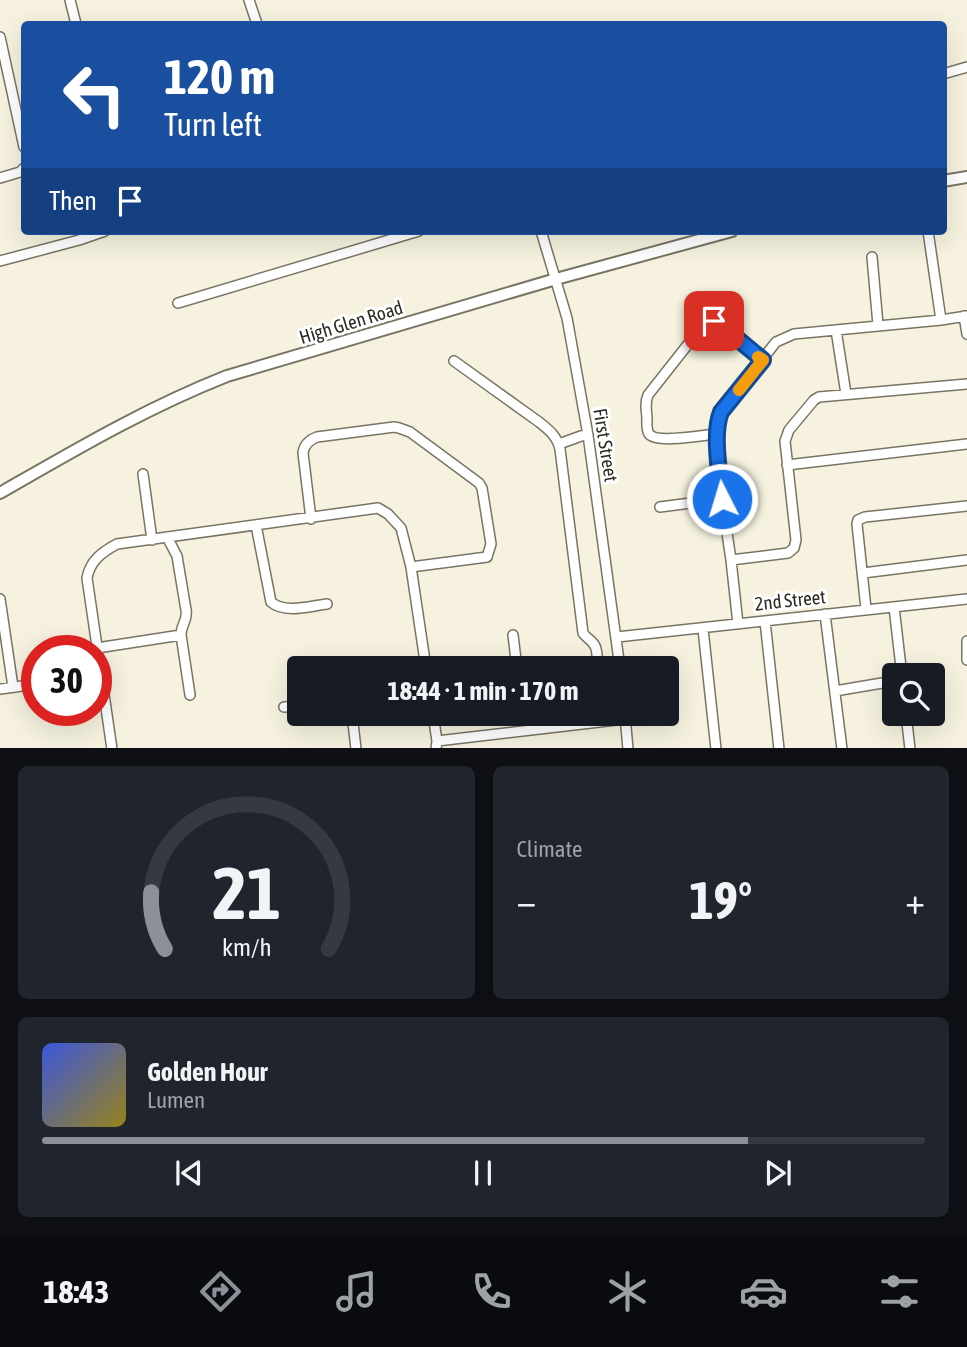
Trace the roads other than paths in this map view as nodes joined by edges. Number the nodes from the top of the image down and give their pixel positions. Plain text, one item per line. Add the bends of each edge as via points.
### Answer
1 (70, 0) edge
2 (249, 0) edge
3 (75, 21) edge
4 (256, 21) edge
5 (0, 37) edge
6 (967, 67) edge
7 (947, 73) edge
8 (21, 133) edge
9 (21, 171) edge
10 (967, 177) edge
11 (0, 178) edge
12 (947, 180) edge
13 (93, 235) edge
14 (406, 235) edge
15 (542, 235) edge
16 (717, 235) edge
17 (929, 235) edge
18 (872, 257) dead end
19 (0, 261) edge
20 (556, 279) junction
21 (178, 303) dead end
22 (966, 316) edge
23 (940, 320) junction
24 (878, 325) junction
25 (836, 330) junction
26 (967, 334) edge
27 (763, 360) junction
28 (454, 361) dead end
29 (967, 384) edge
30 (846, 394) junction
31 (716, 434) junction
32 (588, 435) junction
33 (559, 444) junction
34 (967, 444) edge
35 (787, 465) junction
36 (143, 474) dead end
37 (0, 493) edge
38 (722, 499) junction
39 (967, 506) edge
40 (660, 508) dead end
41 (311, 519) junction
42 (256, 525) junction
43 (167, 537) junction
44 (152, 540) junction
45 (731, 560) junction
46 (967, 560) edge
47 (411, 567) junction
48 (863, 573) junction
49 (0, 599) edge
50 (967, 599) edge
51 (327, 604) dead end
52 (894, 607) junction
53 (866, 609) junction
54 (825, 614) junction
55 (765, 621) junction
56 (738, 624) junction
57 (702, 629) junction
58 (95, 635) edge
59 (181, 635) junction
60 (513, 635) dead end
61 (617, 637) junction
62 (967, 641) edge
63 (112, 646) edge
64 (424, 656) edge
65 (516, 656) edge
66 (596, 656) edge
67 (619, 656) edge
68 (967, 660) edge
69 (900, 663) edge
70 (882, 683) edge
71 (21, 686) edge
72 (13, 687) junction
73 (0, 689) edge
74 (835, 691) junction
75 (190, 695) dead end
76 (284, 707) dead end
77 (287, 707) edge
78 (108, 726) edge
79 (353, 726) edge
80 (435, 726) edge
81 (555, 726) edge
82 (626, 726) edge
83 (907, 726) edge
84 (437, 745) edge
85 (112, 748) edge
86 (356, 748) edge
87 (628, 748) edge
88 (716, 748) edge
89 (779, 748) edge
90 (842, 748) edge
91 (910, 748) edge

1 - 3 street
2 - 4 street
5 - 8 street
6 - 7 street
9 - 11 street
10 - 12 main road
13 - 19 street
14 - 21 street
15 - 20 street, First Street
16 - 20 main road, High Glen Road
17 - 23 street
18 - 24 street
20 - 32 street, First Street
20 - 37 main road, High Glen Road via 204,385 111,429
22 - 23 street
22 - 26 street
23 - 24 street
24 - 25 street
25 - 27 street via 787,336 776,342
25 - 30 street
27 - 31 street via 721,412
27 - 31 street via 716,321 707,322 648,395 647,423 653,437
28 - 33 street via 540,422
29 - 30 street
30 - 35 street via 817,398 789,429
31 - 38 street
32 - 33 street
32 - 61 street, First Street
33 - 66 street via 583,633 595,646
34 - 35 street
35 - 45 street via 794,548 788,553
36 - 44 street
38 - 40 street
38 - 45 street
39 - 48 street via 860,519
41 - 42 street
41 - 47 street via 378,508 401,528
41 - 47 street via 303,453 309,441 394,427 410,432 479,483 491,544 487,557
42 - 43 street
42 - 51 street via 271,602 284,608
43 - 44 street
43 - 59 street via 177,556 187,615
44 - 58 street via 117,544 97,557 89,569
45 - 56 street
46 - 48 street
47 - 64 street
48 - 53 street
49 - 72 street
50 - 52 street, 2nd Street
52 - 53 street, 2nd Street
52 - 69 street
53 - 54 street, 2nd Street
54 - 55 street, 2nd Street
54 - 74 street
55 - 56 street, 2nd Street
55 - 89 street
56 - 57 street, 2nd Street
57 - 61 street, 2nd Street
57 - 88 street
59 - 63 street
59 - 75 street
60 - 65 street
61 - 67 street, First Street
62 - 68 street
70 - 74 street
71 - 72 street
72 - 73 street
74 - 90 street
76 - 77 street
78 - 85 street
79 - 86 street
80 - 84 street
81 - 84 street
82 - 87 street
83 - 91 street

